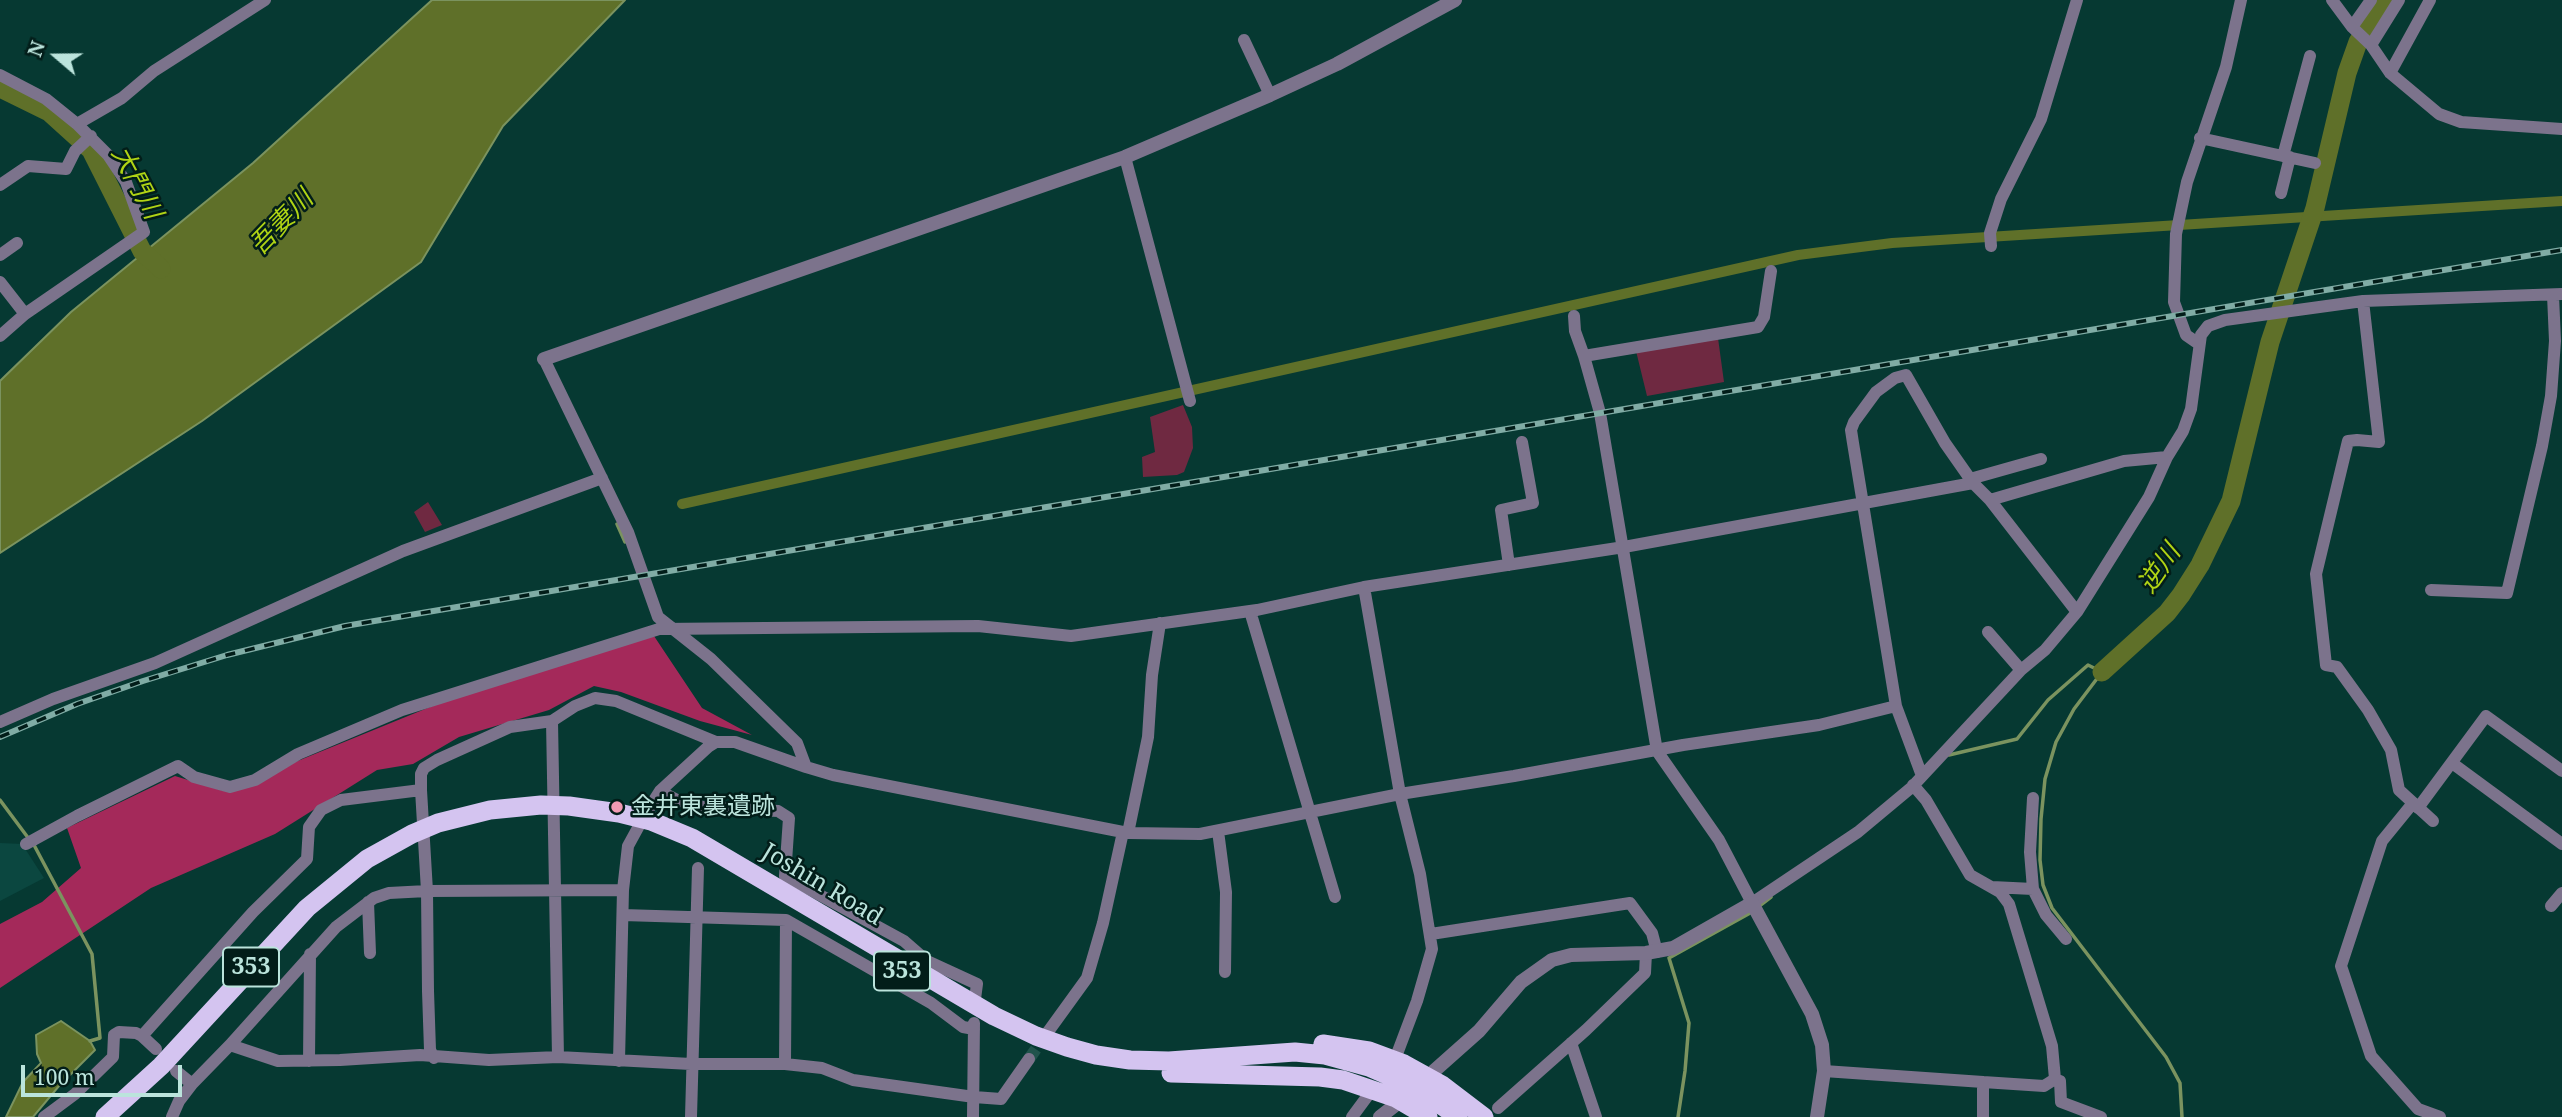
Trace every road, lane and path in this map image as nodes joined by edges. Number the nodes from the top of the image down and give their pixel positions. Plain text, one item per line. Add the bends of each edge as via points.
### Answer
1 (265, 0) edge
2 (1455, 0) edge
3 (2077, 0) edge
4 (2241, 0) edge
5 (2371, 0) edge
6 (2399, 0) edge
7 (2430, 0) edge
8 (2334, 2) edge
9 (2355, 30) junction
10 (1244, 40) dead end
11 (2370, 44) junction
12 (2310, 56) dead end
13 (2390, 73) junction
14 (0, 75) edge
15 (1270, 95) junction
16 (77, 124) junction
17 (2562, 128) edge
18 (90, 137) junction
19 (2200, 138) junction
20 (1125, 157) junction
21 (2287, 157) junction
22 (2315, 163) dead end
23 (0, 185) edge
24 (2281, 193) dead end
25 (1991, 240) dead end
26 (17, 243) dead end
27 (0, 255) edge
28 (1771, 271) dead end
29 (0, 282) edge
30 (2557, 294) edge
31 (2363, 301) junction
32 (25, 314) junction
33 (1574, 316) dead end
34 (0, 336) edge
35 (2199, 344) junction
36 (1584, 356) junction
37 (544, 359) joint
38 (1190, 401) dead end
39 (1522, 442) dead end
40 (2167, 457) junction
41 (2041, 459) dead end
42 (602, 478) junction
43 (1971, 481) junction
44 (1990, 500) junction
45 (1862, 505) junction
46 (1624, 547) junction
47 (1509, 565) junction
48 (1364, 587) junction
49 (2431, 590) dead end
50 (1250, 611) junction
51 (2077, 612) junction
52 (1160, 623) junction
53 (670, 629) junction
54 (1988, 632) dead end
55 (2021, 670) junction
56 (1896, 706) junction
57 (552, 721) junction
58 (0, 722) edge
59 (716, 743) junction
60 (1657, 751) junction
61 (2452, 763) junction
62 (806, 767) junction
63 (2562, 771) edge
64 (1917, 785) junction
65 (421, 790) junction
66 (660, 791) junction
67 (1400, 793) junction
68 (2033, 798) dead end
69 (2415, 806) junction
70 (1309, 810) junction
71 (2433, 821) dead end
72 (1219, 831) junction
73 (1126, 832) junction
74 (414, 838) junction
75 (32, 841) dead end
76 (2562, 844) edge
77 (698, 867) dead end
78 (1992, 887) junction
79 (2034, 889) junction
80 (623, 890) junction
81 (427, 891) junction
82 (554, 891) junction
83 (2562, 893) edge
84 (1335, 897) dead end
85 (368, 902) junction
86 (2552, 906) dead end
87 (1754, 908) junction
88 (623, 915) junction
89 (698, 918) junction
90 (786, 920) junction
91 (1431, 934) junction
92 (2066, 939) dead end
93 (370, 953) dead end
94 (1651, 953) junction
95 (310, 954) junction
96 (1225, 972) dead end
97 (975, 999) dead end
98 (142, 1036) junction
99 (1045, 1036) tunnel mouth
100 (1571, 1043) junction
101 (230, 1045) junction
102 (156, 1049) dead end
103 (1397, 1054) dead end
104 (558, 1057) junction
105 (434, 1058) junction
106 (1029, 1059) tunnel mouth
107 (309, 1061) junction
108 (619, 1061) junction
109 (691, 1064) junction
110 (785, 1064) junction
111 (1170, 1067) junction
112 (1824, 1070) junction
113 (176, 1071) dead end
114 (1434, 1071) dead end
115 (2055, 1079) junction
116 (1983, 1082) junction
117 (192, 1084) junction
118 (1369, 1094) dead end
119 (974, 1097) junction
120 (1394, 1106) dead end
121 (1491, 1113) edge
122 (44, 1117) edge
123 (105, 1117) edge
124 (118, 1117) edge
125 (172, 1117) edge
126 (691, 1117) edge
127 (973, 1117) edge
128 (1352, 1117) edge
129 (1381, 1117) edge
130 (1428, 1117) edge
131 (1458, 1117) edge
132 (1596, 1117) edge
133 (1817, 1117) edge
134 (1983, 1117) edge
135 (2101, 1117) edge
136 (2440, 1117) edge

1 - 16 street
2 - 15 street
3 - 25 street via 2041,119 2001,199
4 - 19 street via 2226,66
5 - 9 street
6 - 11 street
7 - 13 street
8 - 9 street
9 - 11 street
10 - 15 street
11 - 13 street
12 - 21 street
13 - 17 street via 2439,114 2460,122
14 - 16 street via 46,99
15 - 20 street
16 - 18 street
18 - 23 street via 75,151 66,169 28,166
18 - 32 street via 126,182 144,232
19 - 21 street
19 - 35 street via 2176,234 2174,302 2186,335
20 - 37 street
20 - 38 street
21 - 22 street
21 - 24 street
26 - 27 street
28 - 36 street via 1764,317 1758,327
29 - 32 street
30 - 31 street
30 - 49 street via 2552,396 2507,593
31 - 35 street via 2216,322 2201,335
31 - 69 street via 2379,442 2348,441 2316,575 2326,665 2337,667 2368,710 2391,750 2399,790
32 - 34 street
33 - 36 street
35 - 40 street via 2191,409
36 - 46 street via 1600,413
37 - 42 street
39 - 47 street via 1532,503 1500,503
40 - 44 street via 2124,461
40 - 51 street via 2149,497
41 - 43 street
42 - 53 street via 646,576 653,608
42 - 58 street via 402,551 155,663
43 - 44 street
43 - 45 street
43 - 45 street via 1906,374 1876,392 1854,422
44 - 51 street
45 - 46 street
45 - 56 street
46 - 47 street
46 - 60 street
47 - 48 street
48 - 50 street
48 - 67 street
50 - 52 street
50 - 70 street
51 - 55 street
52 - 53 street via 1071,636 978,626
52 - 73 street via 1148,737
53 - 62 street via 711,659 797,743
53 - 75 street via 638,635 402,710 298,754 255,780 230,787 194,777 178,766
54 - 55 street
55 - 64 street
56 - 60 street via 1819,725
56 - 64 street
57 - 59 street via 575,706 606,698
57 - 65 street via 510,727 436,760 421,774
57 - 82 street
59 - 62 street via 735,742
59 - 66 street
60 - 67 street
60 - 87 street via 1720,840
61 - 63 street via 2486,716
61 - 69 street
61 - 76 street
62 - 73 street
64 - 78 street via 1970,874
64 - 87 street
65 - 81 street
65 - 98 street via 341,800 321,810 309,827 307,859
66 - 80 street via 628,846
66 - 97 street via 703,807 778,811 789,818 785,876 904,941 927,961 977,984
67 - 70 street
67 - 91 street
68 - 79 street via 2030,852
69 - 71 street
69 - 136 street via 2382,841 2341,966 2371,1056 2418,1110
70 - 72 street
70 - 84 street
72 - 73 street
72 - 96 street via 1226,892
73 - 99 street via 1087,978
74 - 111 highway, Joshin Road / 353 via 500,817 539,814 649,825 1029,1044 1106,1068
74 - 123 highway, Joshin Road / 353 via 367,859 307,908 161,1066
74 - 124 highway, Joshin Road / 353 via 314,913 168,1073
77 - 89 street
78 - 79 street
78 - 115 street via 2009,904 2052,1046
79 - 92 street via 2046,915
80 - 82 street
80 - 88 street
81 - 82 street
81 - 85 street via 389,892
81 - 105 street via 430,1049
82 - 104 street
83 - 86 street
85 - 93 street
85 - 95 street
87 - 94 street via 1673,948
87 - 112 street via 1812,1014
88 - 89 street
88 - 108 street
89 - 90 street
89 - 109 street
90 - 110 street
90 - 119 street via 931,1003 963,1027 974,1025
91 - 94 street via 1630,903 1652,933
91 - 103 street via 1428,965
94 - 100 street via 1645,973
94 - 114 street via 1571,955 1552,960 1521,982 1479,1031
95 - 101 street
95 - 107 street
98 - 102 street
98 - 122 street via 129,1031 114,1035 113,1057
100 - 121 street
100 - 132 street
101 - 107 street via 278,1061
101 - 117 street
104 - 105 street
104 - 108 street
105 - 107 street
106 - 119 street via 1000,1099
108 - 109 street
109 - 110 street
109 - 126 street
110 - 119 street via 822,1068 853,1080
111 - 121 highway, 353 via 1283,1045 1348,1046 1420,1072
111 - 130 highway, 353 via 1343,1080 1396,1098
111 - 131 highway, Joshin Road / 353 via 1339,1066 1401,1081
112 - 116 street
112 - 133 street
113 - 117 street
115 - 116 street via 2044,1086
115 - 135 street via 2060,1081 2061,1102
116 - 134 street
117 - 125 street
118 - 128 street
119 - 127 street
120 - 129 street

